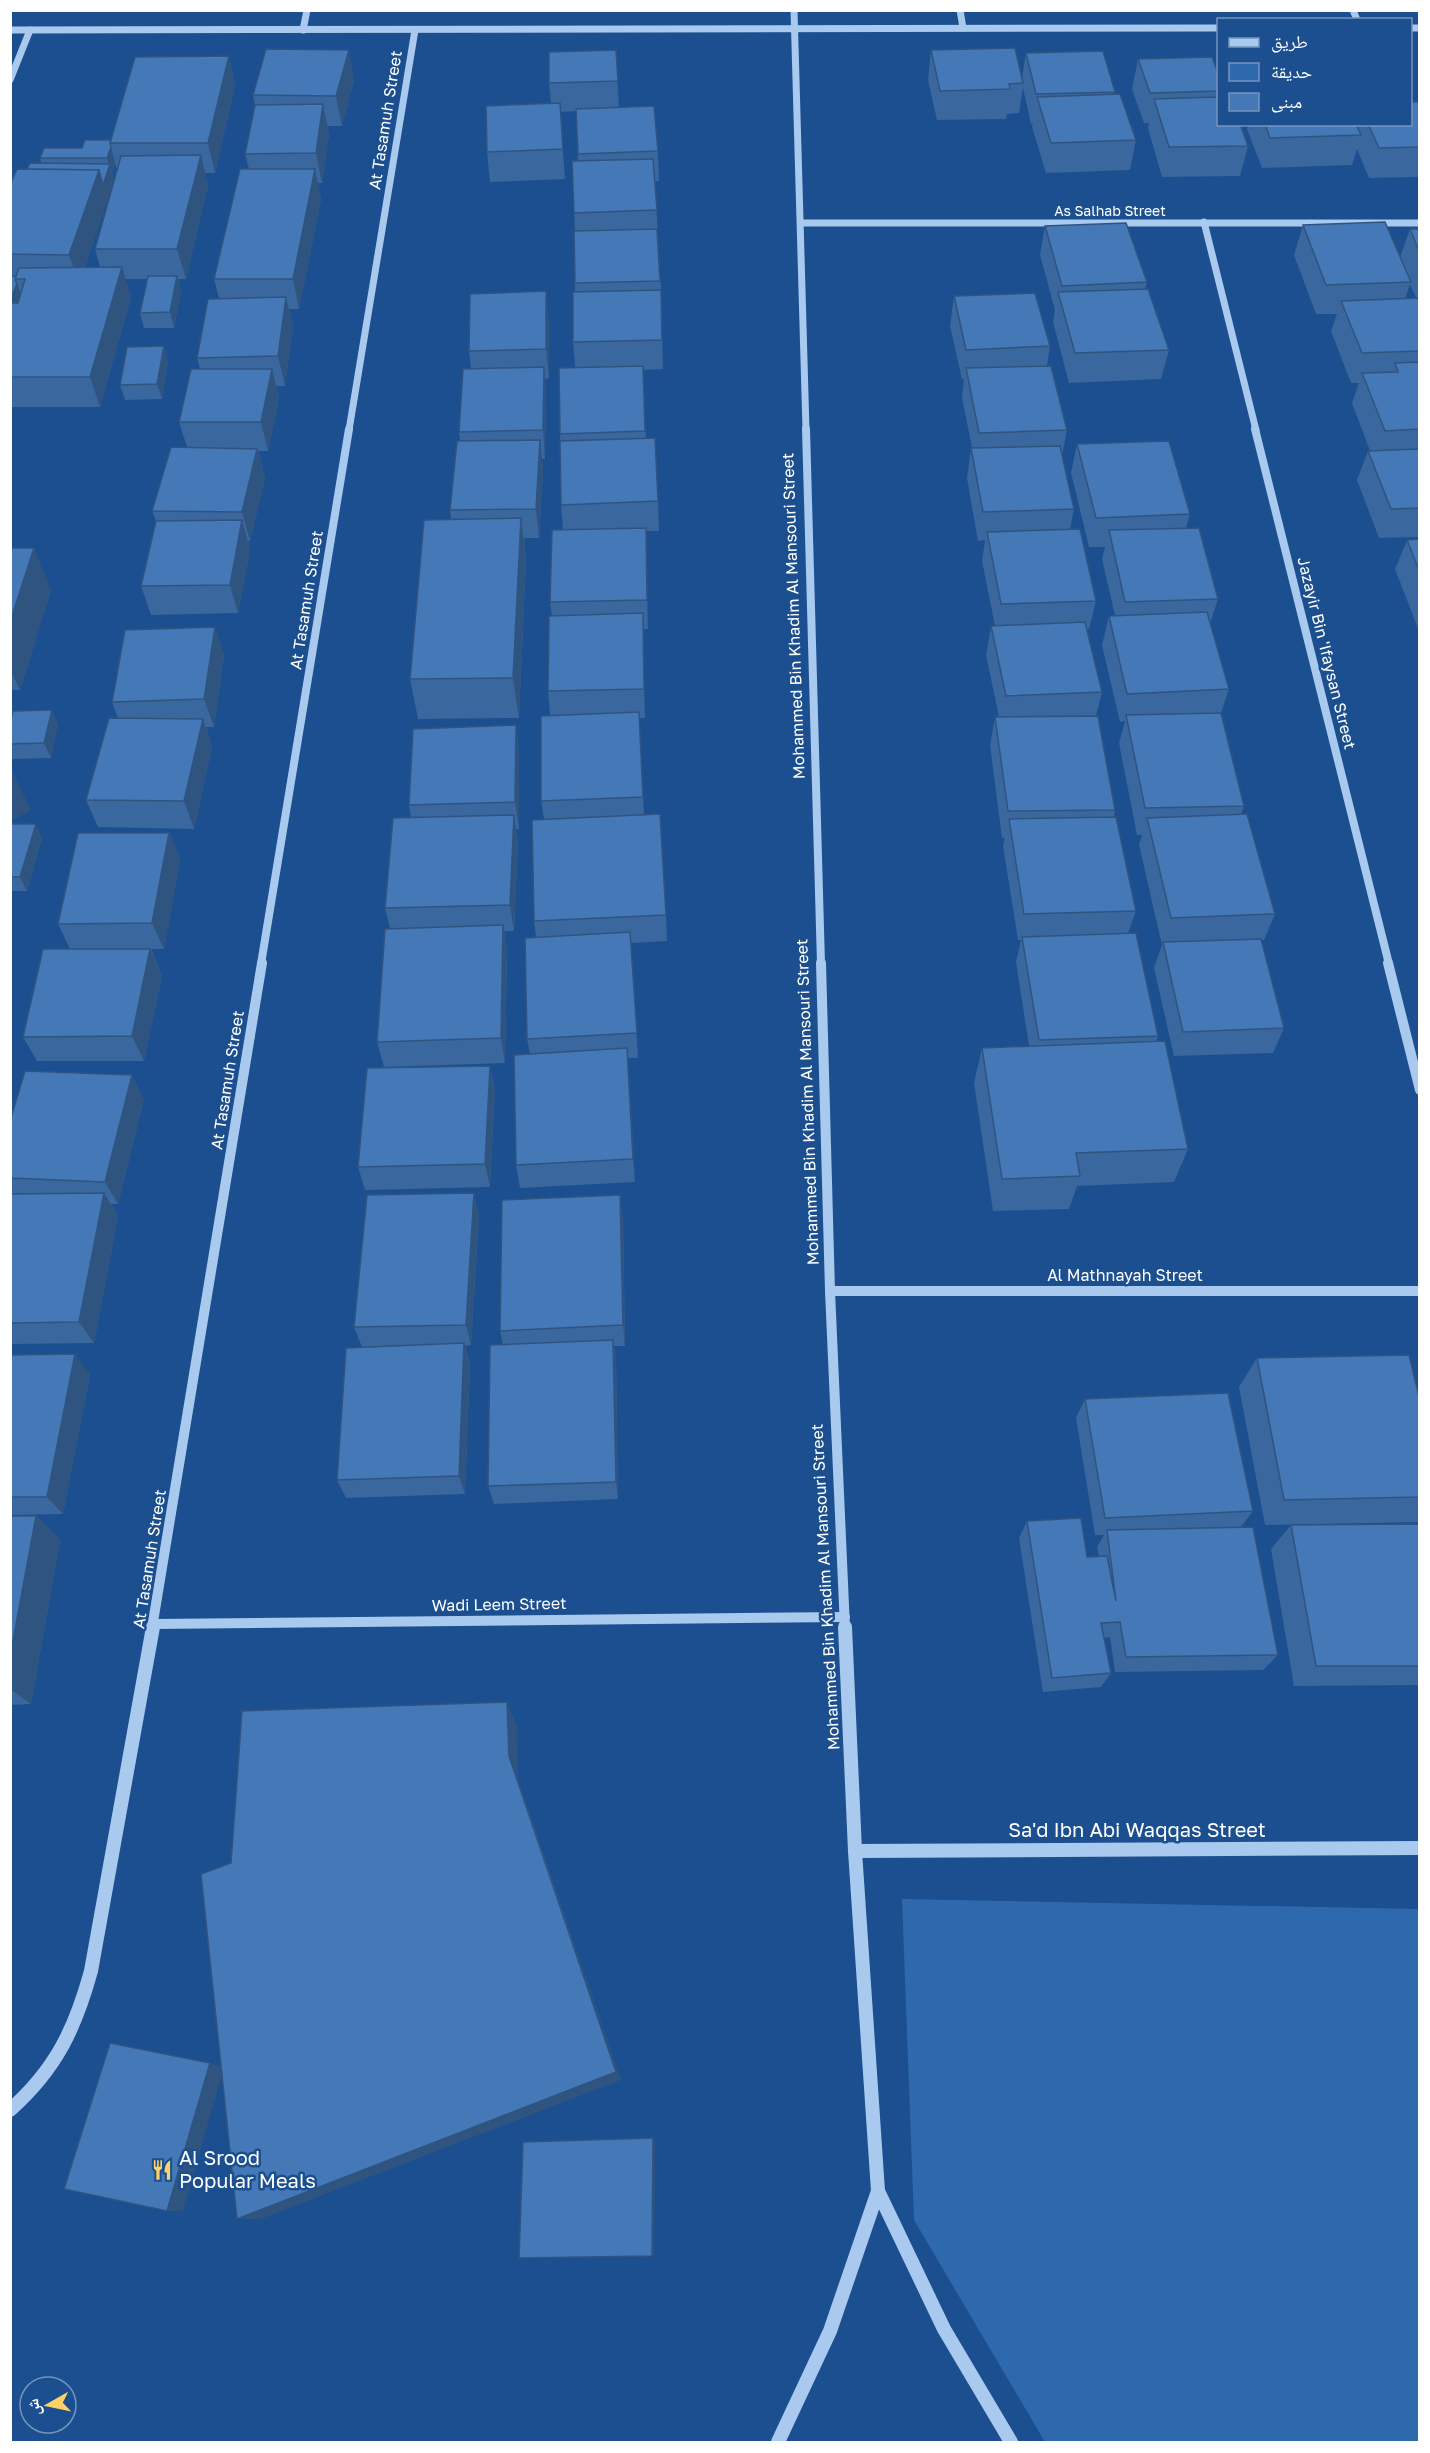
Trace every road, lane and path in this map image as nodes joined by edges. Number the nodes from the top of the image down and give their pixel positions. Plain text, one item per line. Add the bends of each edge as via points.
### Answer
1 (307, 10) edge
2 (794, 10) edge
3 (960, 10) edge
4 (795, 28) junction
5 (963, 28) junction
6 (1217, 28) edge
7 (10, 30) edge
8 (30, 30) junction
9 (303, 30) junction
10 (415, 30) junction
11 (10, 80) edge
12 (1204, 222) junction
13 (801, 223) junction
14 (1419, 223) edge
15 (1419, 1090) edge
16 (1419, 1291) edge
17 (830, 1292) junction
18 (845, 1617) junction
19 (153, 1624) junction
20 (1419, 1848) edge
21 (855, 1851) junction
22 (10, 2110) edge
23 (878, 2191) junction
24 (778, 2442) edge
25 (1011, 2442) edge

1 - 9 street
2 - 4 street, Mohammed Bin Khadim Al Mansouri Street
3 - 5 street
4 - 5 street
4 - 10 street
4 - 13 street, Mohammed Bin Khadim Al Mansouri Street
5 - 6 street
7 - 8 street
8 - 9 street
8 - 11 street
9 - 10 street
10 - 19 street, At Tasamuh Street
12 - 13 street, As Salhab Street
12 - 14 street, As Salhab Street
12 - 15 street, Jazayir Bin 'Ifaysan Street
13 - 17 street, Mohammed Bin Khadim Al Mansouri Street
16 - 17 street, Al Mathnayah Street
17 - 18 street, Mohammed Bin Khadim Al Mansouri Street
18 - 19 street, Wadi Leem Street
18 - 21 street, Mohammed Bin Khadim Al Mansouri Street
19 - 22 street, At Tasamuh Street via 80,2015 58,2058
20 - 21 street, Sa'd Ibn Abi Waqqas Street
21 - 23 street, Mohammed Bin Khadim Al Mansouri Street
23 - 24 street, Mohammed Bin Khadim Al Mansouri Street via 830,2331
23 - 25 street, Mohammed Bin Khadim Al Mansouri Street via 944,2329

